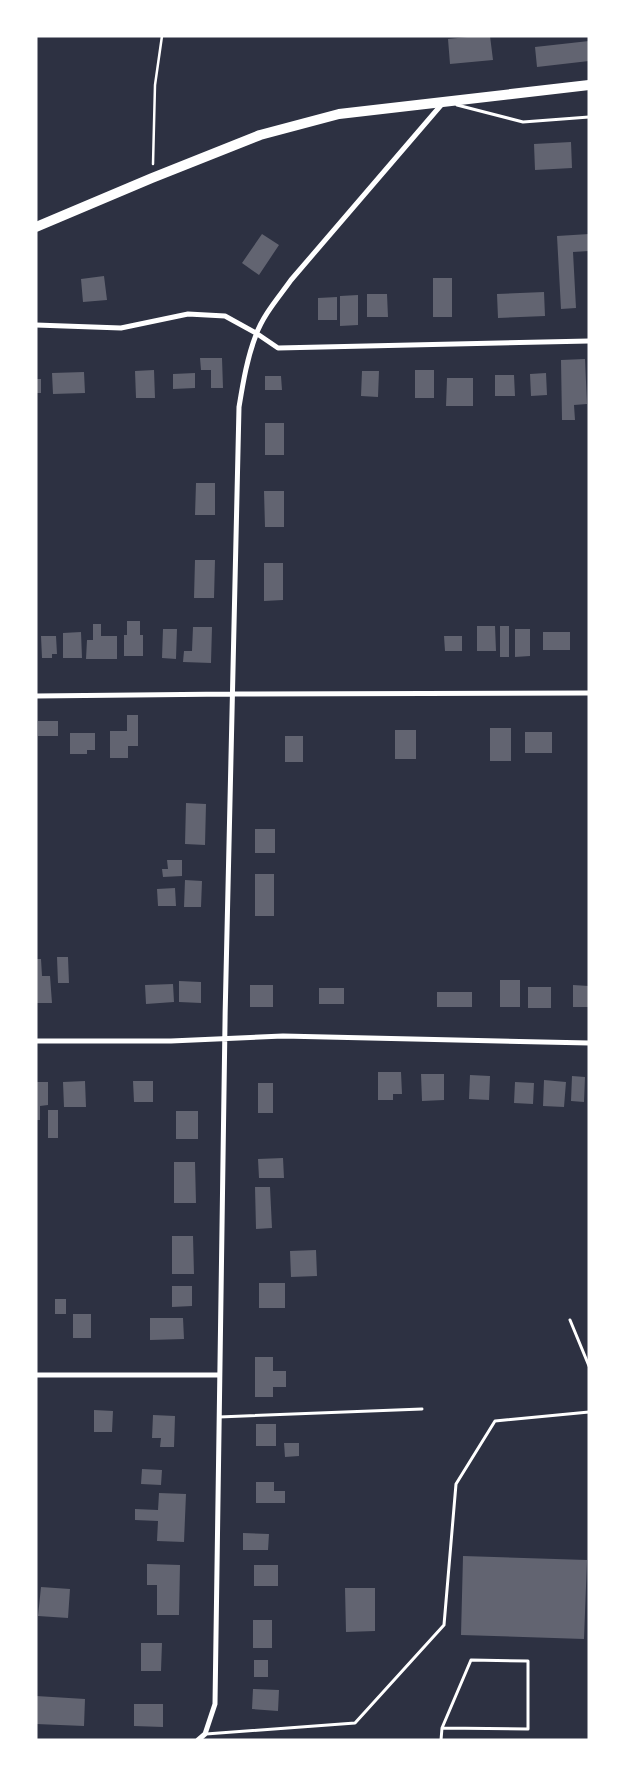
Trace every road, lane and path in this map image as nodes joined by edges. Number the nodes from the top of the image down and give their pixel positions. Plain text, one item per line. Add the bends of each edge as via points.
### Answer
1 (162, 36) edge
2 (589, 85) edge
3 (444, 101) junction
4 (589, 117) edge
5 (152, 178) junction
6 (36, 228) edge
7 (36, 325) edge
8 (256, 334) junction
9 (589, 341) edge
10 (589, 693) edge
11 (231, 694) junction
12 (36, 696) edge
13 (224, 1038) junction
14 (36, 1041) edge
15 (589, 1043) edge
16 (570, 1320) dead end
17 (589, 1366) edge
18 (36, 1375) edge
19 (218, 1375) junction
20 (422, 1409) dead end
21 (589, 1412) edge
22 (218, 1417) junction
23 (442, 1728) junction
24 (205, 1734) junction
25 (198, 1740) edge
26 (441, 1740) edge

1 - 5 path via 155,85
2 - 3 main road
3 - 4 lane via 523,122
3 - 5 main road via 340,114 260,135
3 - 8 street via 292,280
5 - 6 main road
7 - 8 street via 121,328 188,314 225,316
8 - 9 street via 278,348
8 - 11 street via 245,369 239,407
10 - 11 street
11 - 12 street
11 - 13 street
13 - 14 street
13 - 15 street via 283,1036
13 - 19 street
16 - 17 lane
18 - 19 street
19 - 22 street
20 - 22 lane
21 - 24 lane via 495,1421 456,1484 444,1625 355,1723
22 - 24 street via 215,1704
23 - 23 lane via 471,1660 528,1661 528,1729
23 - 26 lane
24 - 25 street

